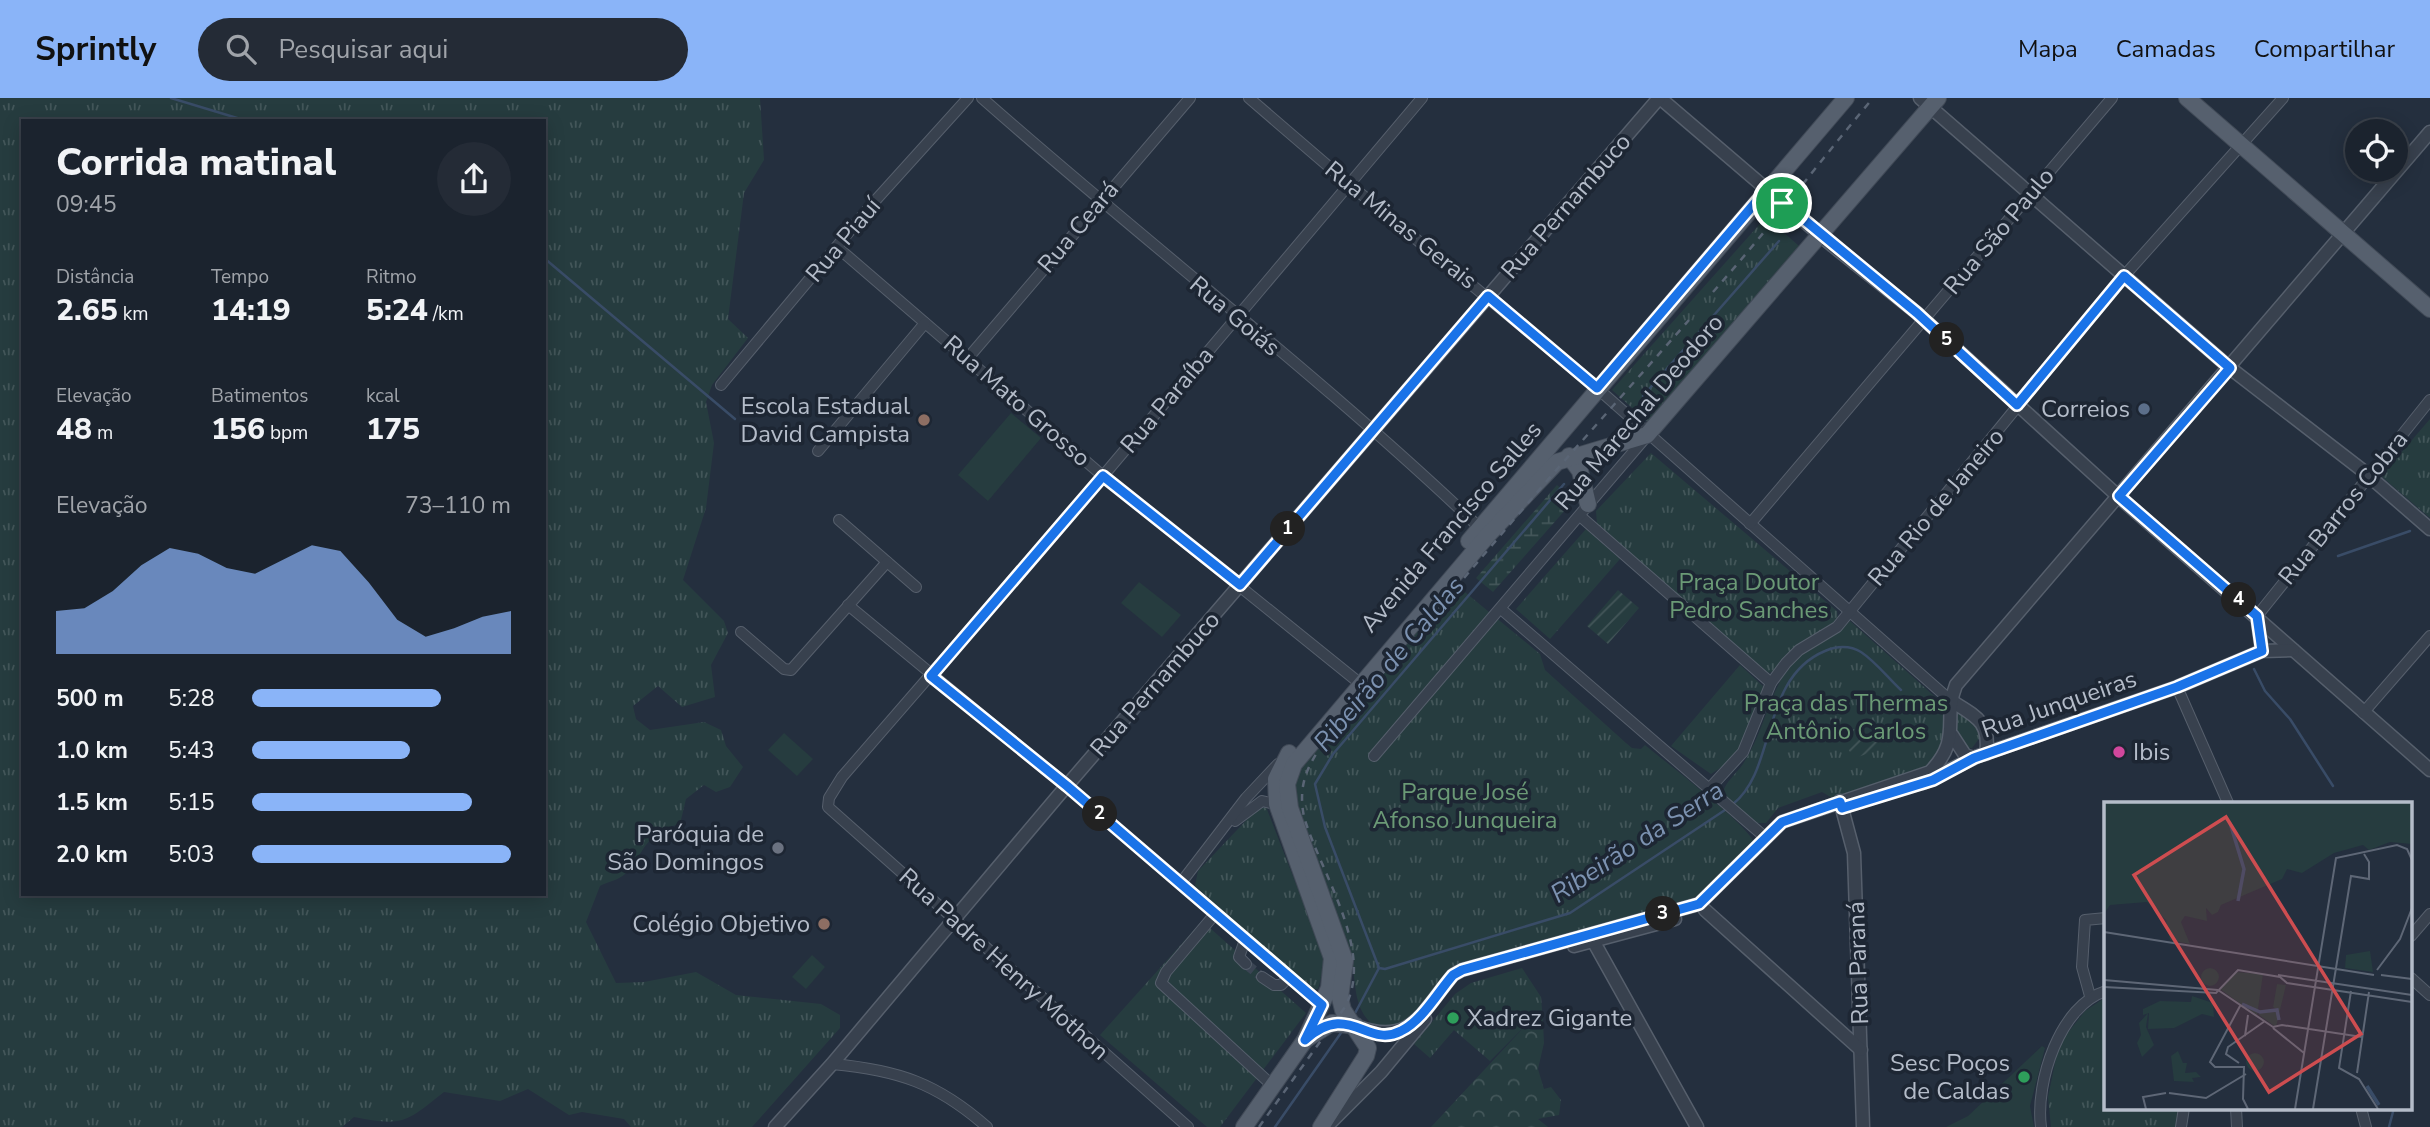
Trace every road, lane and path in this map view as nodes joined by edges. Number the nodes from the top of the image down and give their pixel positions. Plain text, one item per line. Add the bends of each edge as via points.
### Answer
1 (968, 98) edge
2 (982, 98) edge
3 (1190, 98) edge
4 (1249, 98) edge
5 (1422, 98) edge
6 (1660, 98) edge
7 (1846, 98) edge
8 (2112, 98) edge
9 (2187, 98) edge
10 (2283, 98) edge
11 (1930, 101) edge
12 (2430, 132) edge
13 (2240, 145) junction
14 (1349, 184) junction
15 (1767, 189) junction
16 (2030, 193) junction
17 (1099, 202) junction
18 (2343, 233) junction
19 (1820, 236) junction
20 (837, 247) junction
21 (2124, 276) junction
22 (1488, 296) junction
23 (2430, 309) edge
24 (1237, 317) junction
25 (1925, 321) junction
26 (925, 323) junction
27 (968, 358) junction
28 (2230, 368) junction
29 (721, 385) dead end
30 (1597, 388) junction
31 (2430, 400) edge
32 (2017, 405) junction
33 (1374, 432) junction
34 (1647, 435) junction
35 (818, 452) dead end
36 (1569, 456) junction
37 (1103, 476) junction
38 (2369, 476) junction
39 (2119, 496) junction
40 (1584, 510) junction
41 (839, 520) dead end
42 (1750, 524) junction
43 (2430, 529) edge
44 (1484, 531) junction
45 (887, 562) junction
46 (1240, 585) junction
47 (916, 587) dead end
48 (848, 605) junction
49 (1501, 609) junction
50 (1850, 610) junction
51 (2257, 616) junction
52 (741, 632) dead end
53 (2430, 636) edge
54 (2293, 650) junction
55 (2262, 651) junction
56 (931, 676) junction
57 (1358, 681) junction
58 (1771, 683) junction
59 (2177, 687) junction
60 (1950, 700) junction
61 (2363, 713) junction
62 (1952, 735) junction
63 (1290, 751) junction
64 (1374, 756) dead end
65 (1980, 756) junction
66 (2430, 771) edge
67 (1067, 786) junction
68 (1709, 790) junction
69 (829, 798) joint
70 (2228, 802) edge
71 (1841, 805) junction
72 (1283, 806) junction
73 (1224, 829) junction
74 (1766, 838) junction
75 (1180, 884) junction
76 (1705, 910) junction
77 (1215, 914) junction
78 (2430, 914) edge
79 (2104, 918) edge
80 (953, 920) junction
81 (2412, 935) edge
82 (1591, 937) junction
83 (1245, 940) junction
84 (1247, 964) dead end
85 (1262, 977) tunnel mouth
86 (1289, 977) junction
87 (2412, 979) edge
88 (2104, 992) edge
89 (2430, 995) edge
90 (2090, 996) junction
91 (1322, 1005) junction
92 (1355, 1026) junction
93 (1305, 1040) junction
94 (1861, 1050) junction
95 (832, 1064) junction
96 (1273, 1086) junction
97 (2362, 1110) edge
98 (775, 1127) edge
99 (987, 1127) edge
100 (1188, 1127) edge
101 (1244, 1127) edge
102 (1324, 1127) edge
103 (1697, 1127) edge
104 (1863, 1127) edge
105 (2041, 1127) edge
106 (2366, 1127) edge

1 - 20 street, Rua Piauí
2 - 17 street, Rua Goiás
3 - 17 street, Rua Ceará
4 - 14 street, Rua Minas Gerais
5 - 14 street, Rua Paraíba
6 - 15 street
6 - 22 street, Rua Pernambuco
7 - 15 main road, Avenida Francisco Salles
8 - 16 street, Rua São Paulo
9 - 13 main road
10 - 13 street, Rua Rio de Janeiro
11 - 16 street
11 - 19 main road, Rua Marechal Deodoro
12 - 18 street
13 - 18 main road
13 - 21 street, Rua Rio de Janeiro
14 - 22 street, Rua Minas Gerais
14 - 24 street, Rua Paraíba
15 - 19 street
15 - 30 main road, Avenida Francisco Salles
16 - 21 street
16 - 25 street, Rua São Paulo
17 - 24 street, Rua Goiás
17 - 27 street, Rua Ceará
18 - 23 main road
18 - 28 street
19 - 25 street
19 - 34 main road, Rua Marechal Deodoro
20 - 26 street, Rua Mato Grosso
20 - 29 street, Rua Piauí
21 - 28 street
21 - 32 street, Rua Rio de Janeiro
22 - 30 street, Rua Minas Gerais
22 - 33 street, Rua Pernambuco
24 - 33 street, Rua Goiás
24 - 37 street, Rua Paraíba
25 - 32 street
25 - 42 street, Rua São Paulo
26 - 27 street, Rua Mato Grosso
26 - 35 street
27 - 37 street, Rua Mato Grosso
28 - 38 street
28 - 39 street
30 - 34 street, Rua Minas Gerais
30 - 44 main road, Avenida Francisco Salles
31 - 38 street, Rua Barros Cobra
32 - 39 street
32 - 50 street, Rua Rio de Janeiro via 2015,413
33 - 44 street, Rua Goiás
33 - 46 street, Rua Pernambuco
34 - 36 main road, Avenida Francisco Salles
34 - 40 street, Rua Marechal Deodoro
34 - 42 street
36 - 40 main road via 1580,471
36 - 44 main road, Avenida Francisco Salles
37 - 46 street, Rua Mato Grosso
37 - 56 street, Rua Paraíba
38 - 43 street
38 - 51 street, Rua Barros Cobra
39 - 51 street
39 - 60 street via 1956,685
40 - 49 street, Rua Marechal Deodoro
40 - 58 street
41 - 45 street
42 - 50 street
44 - 57 main road, Avenida Francisco Salles
45 - 47 street
45 - 48 street
46 - 57 street, Rua Mato Grosso
46 - 67 street, Rua Pernambuco
48 - 52 street via 795,668 788,670
48 - 56 street
49 - 64 street, Rua Marechal Deodoro
49 - 68 street
50 - 58 street, Rua Rio de Janeiro via 1837,627 1799,650
50 - 60 street
51 - 54 street
51 - 55 street
53 - 61 street
54 - 55 street, Rua Junqueiras
54 - 61 street
55 - 59 street, Rua Junqueiras
56 - 67 street
56 - 69 street, Rua Paraíba
57 - 63 main road, Avenida Francisco Salles
57 - 72 main road, Avenida Francisco Salles via 1294,764
58 - 68 street, Rua Rio de Janeiro via 1743,752
59 - 65 street, Rua Junqueiras
59 - 70 street
60 - 62 street
60 - 65 street via 1988,732
61 - 66 street
62 - 65 street via 1965,755
62 - 71 street, Rua Junqueiras via 1930,772
63 - 72 main road, Avenida Francisco Salles via 1276,779
63 - 73 street
65 - 71 street, Rua Junqueiras via 1933,780
67 - 75 street
67 - 80 street, Rua Pernambuco
68 - 74 street
69 - 80 street, Rua Padre Henry Mothon via 828,807
71 - 74 street, Rua Junqueiras via 1795,816
71 - 76 street, Rua Junqueiras via 1786,828
71 - 94 street, Rua Paraná via 1854,853
72 - 73 street via 1253,805
72 - 91 main road, Avenida Francisco Salles via 1332,958
72 - 92 main road, Avenida Francisco Salles via 1345,961 1340,998
73 - 75 street
74 - 82 street, Rua Junqueiras via 1699,904
75 - 77 street
76 - 82 street, Rua Junqueiras via 1631,933
76 - 94 street
77 - 83 street
77 - 96 street via 1161,983
78 - 81 street
79 - 90 street via 2085,920 2082,967
80 - 95 street, Rua Pernambuco
80 - 100 street, Rua Padre Henry Mothon
82 - 92 street, Rua Junqueiras via 1462,970 1400,1033
82 - 102 street, Rua Junqueiras via 1457,981 1381,1072
82 - 103 street
83 - 84 street via 1239,957
83 - 86 street
85 - 86 street via 1274,985
86 - 91 street
87 - 89 street
88 - 90 street
90 - 105 street via 2054,1044 2039,1098
91 - 93 main road, Avenida Francisco Salles
92 - 93 main road via 1322,1026
92 - 102 main road, Avenida Francisco Salles via 1368,1048 1366,1056
93 - 96 main road, Avenida Francisco Salles
94 - 104 street, Rua Paraná
95 - 98 street, Rua Pernambuco
95 - 99 street via 890,1071 919,1080
96 - 101 main road, Avenida Francisco Salles
97 - 106 street

